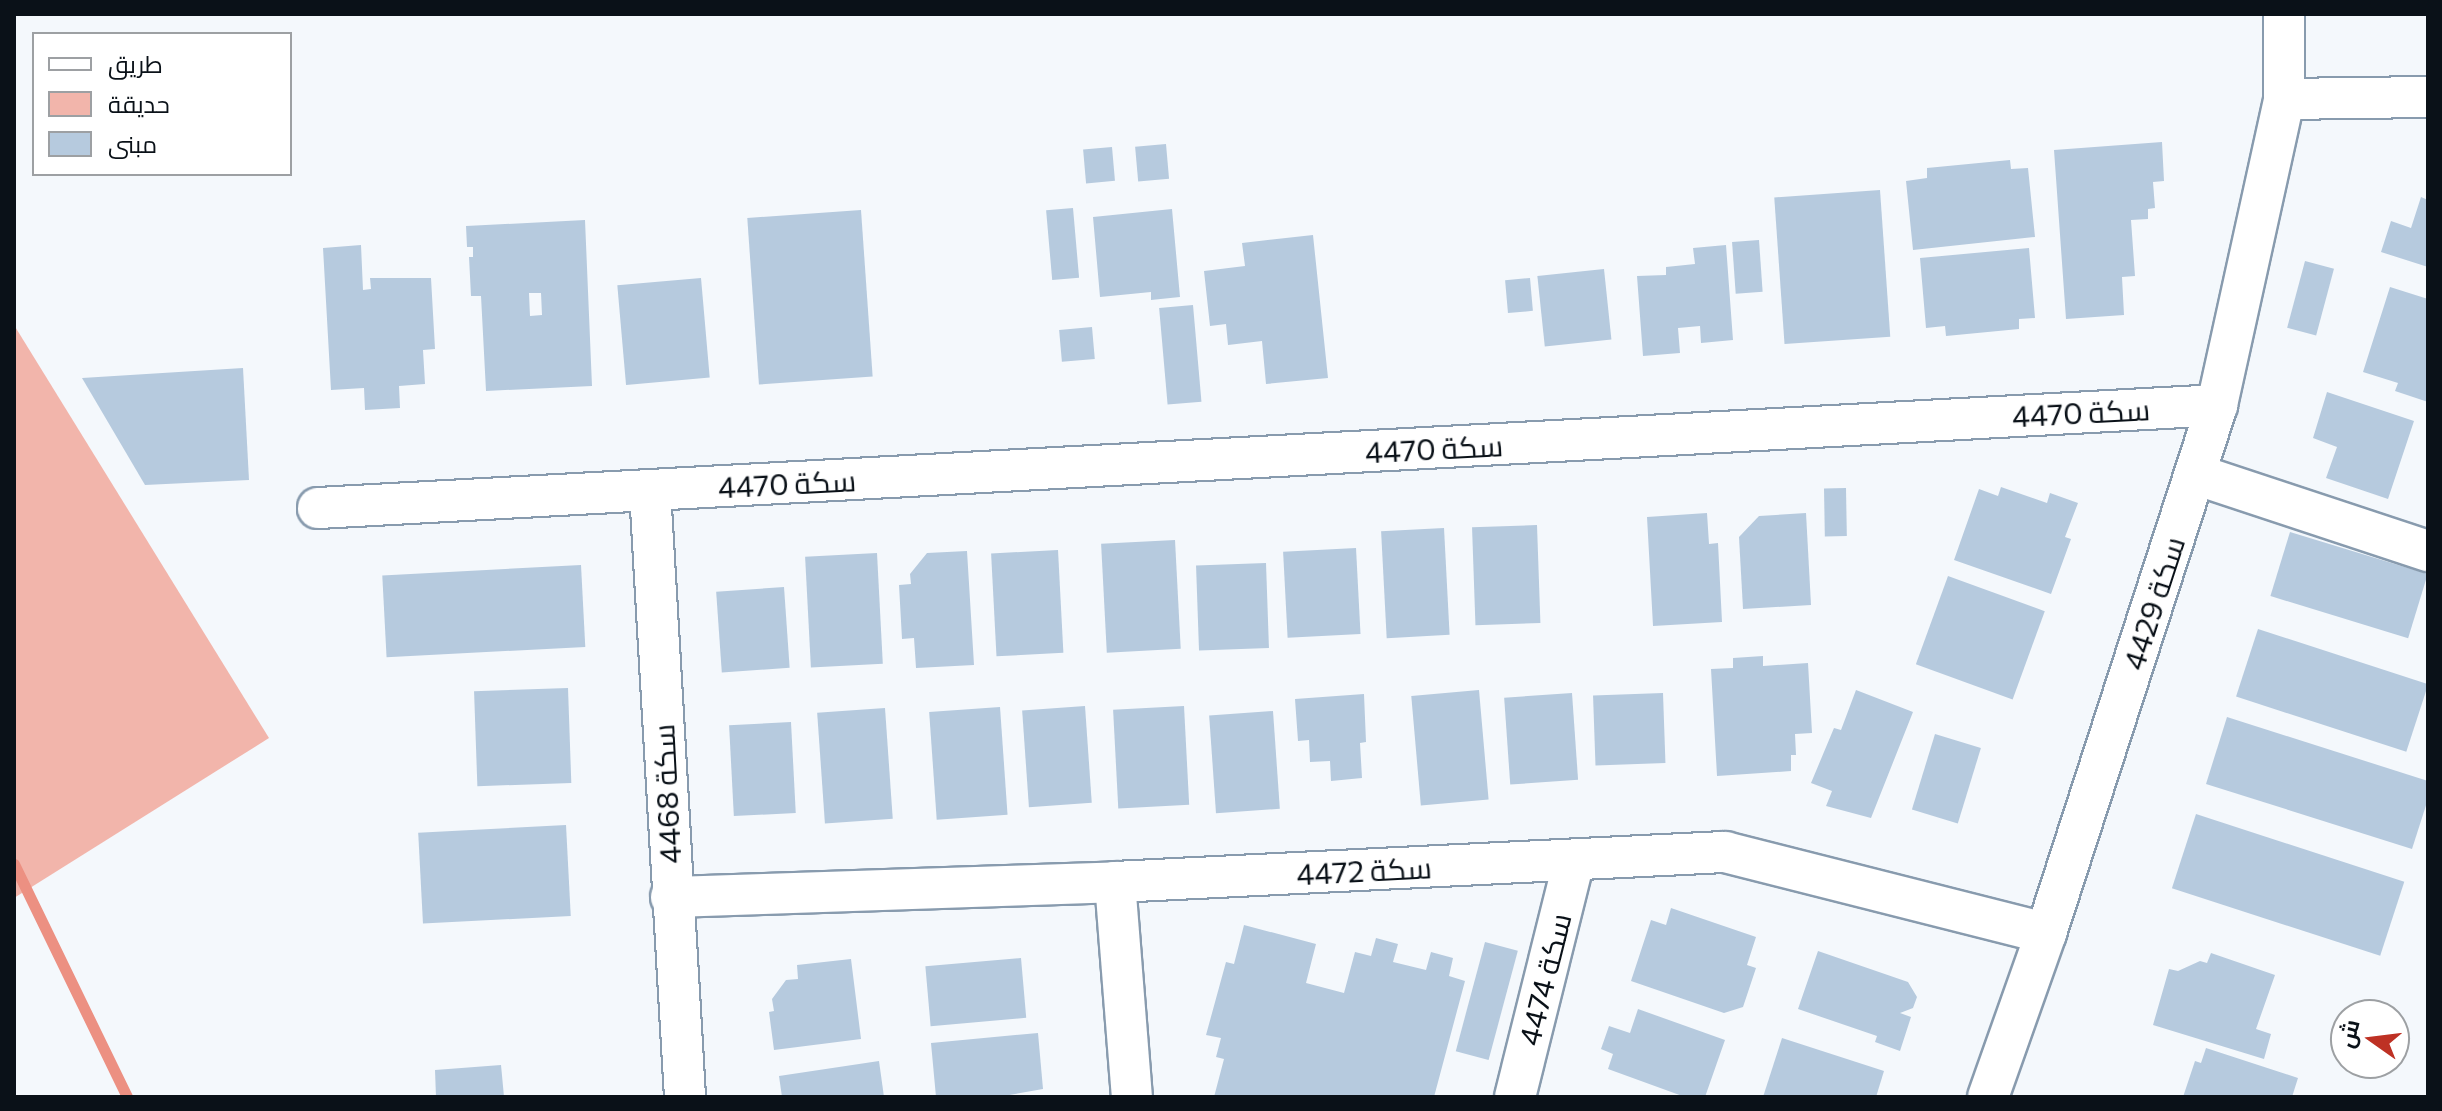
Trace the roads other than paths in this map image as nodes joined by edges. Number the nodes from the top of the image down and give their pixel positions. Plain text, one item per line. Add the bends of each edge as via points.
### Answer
1 (2284, 14) edge
2 (2428, 97) edge
3 (2284, 99) junction
4 (2217, 405) junction
5 (2195, 474) junction
6 (650, 490) junction
7 (318, 508) dead end
8 (2428, 551) edge
9 (1574, 860) junction
10 (1115, 882) junction
11 (671, 897) junction
12 (2046, 933) junction
13 (685, 1097) edge
14 (1132, 1097) edge
15 (1515, 1097) edge
16 (1988, 1097) edge

1 - 3 street, سكة 4429
2 - 3 street
3 - 4 street, سكة 4429
4 - 5 street, سكة 4429
4 - 6 street, سكة 4470
5 - 8 street
5 - 12 street, سكة 4429
6 - 7 street, سكة 4470
6 - 11 street, سكة 4468
9 - 10 street, سكة 4472
9 - 12 street, سكة 4472 via 1725,852
9 - 15 street, سكة 4474
10 - 11 street, سكة 4472
10 - 14 street
11 - 13 street, سكة 4468
12 - 16 street, سكة 4429

